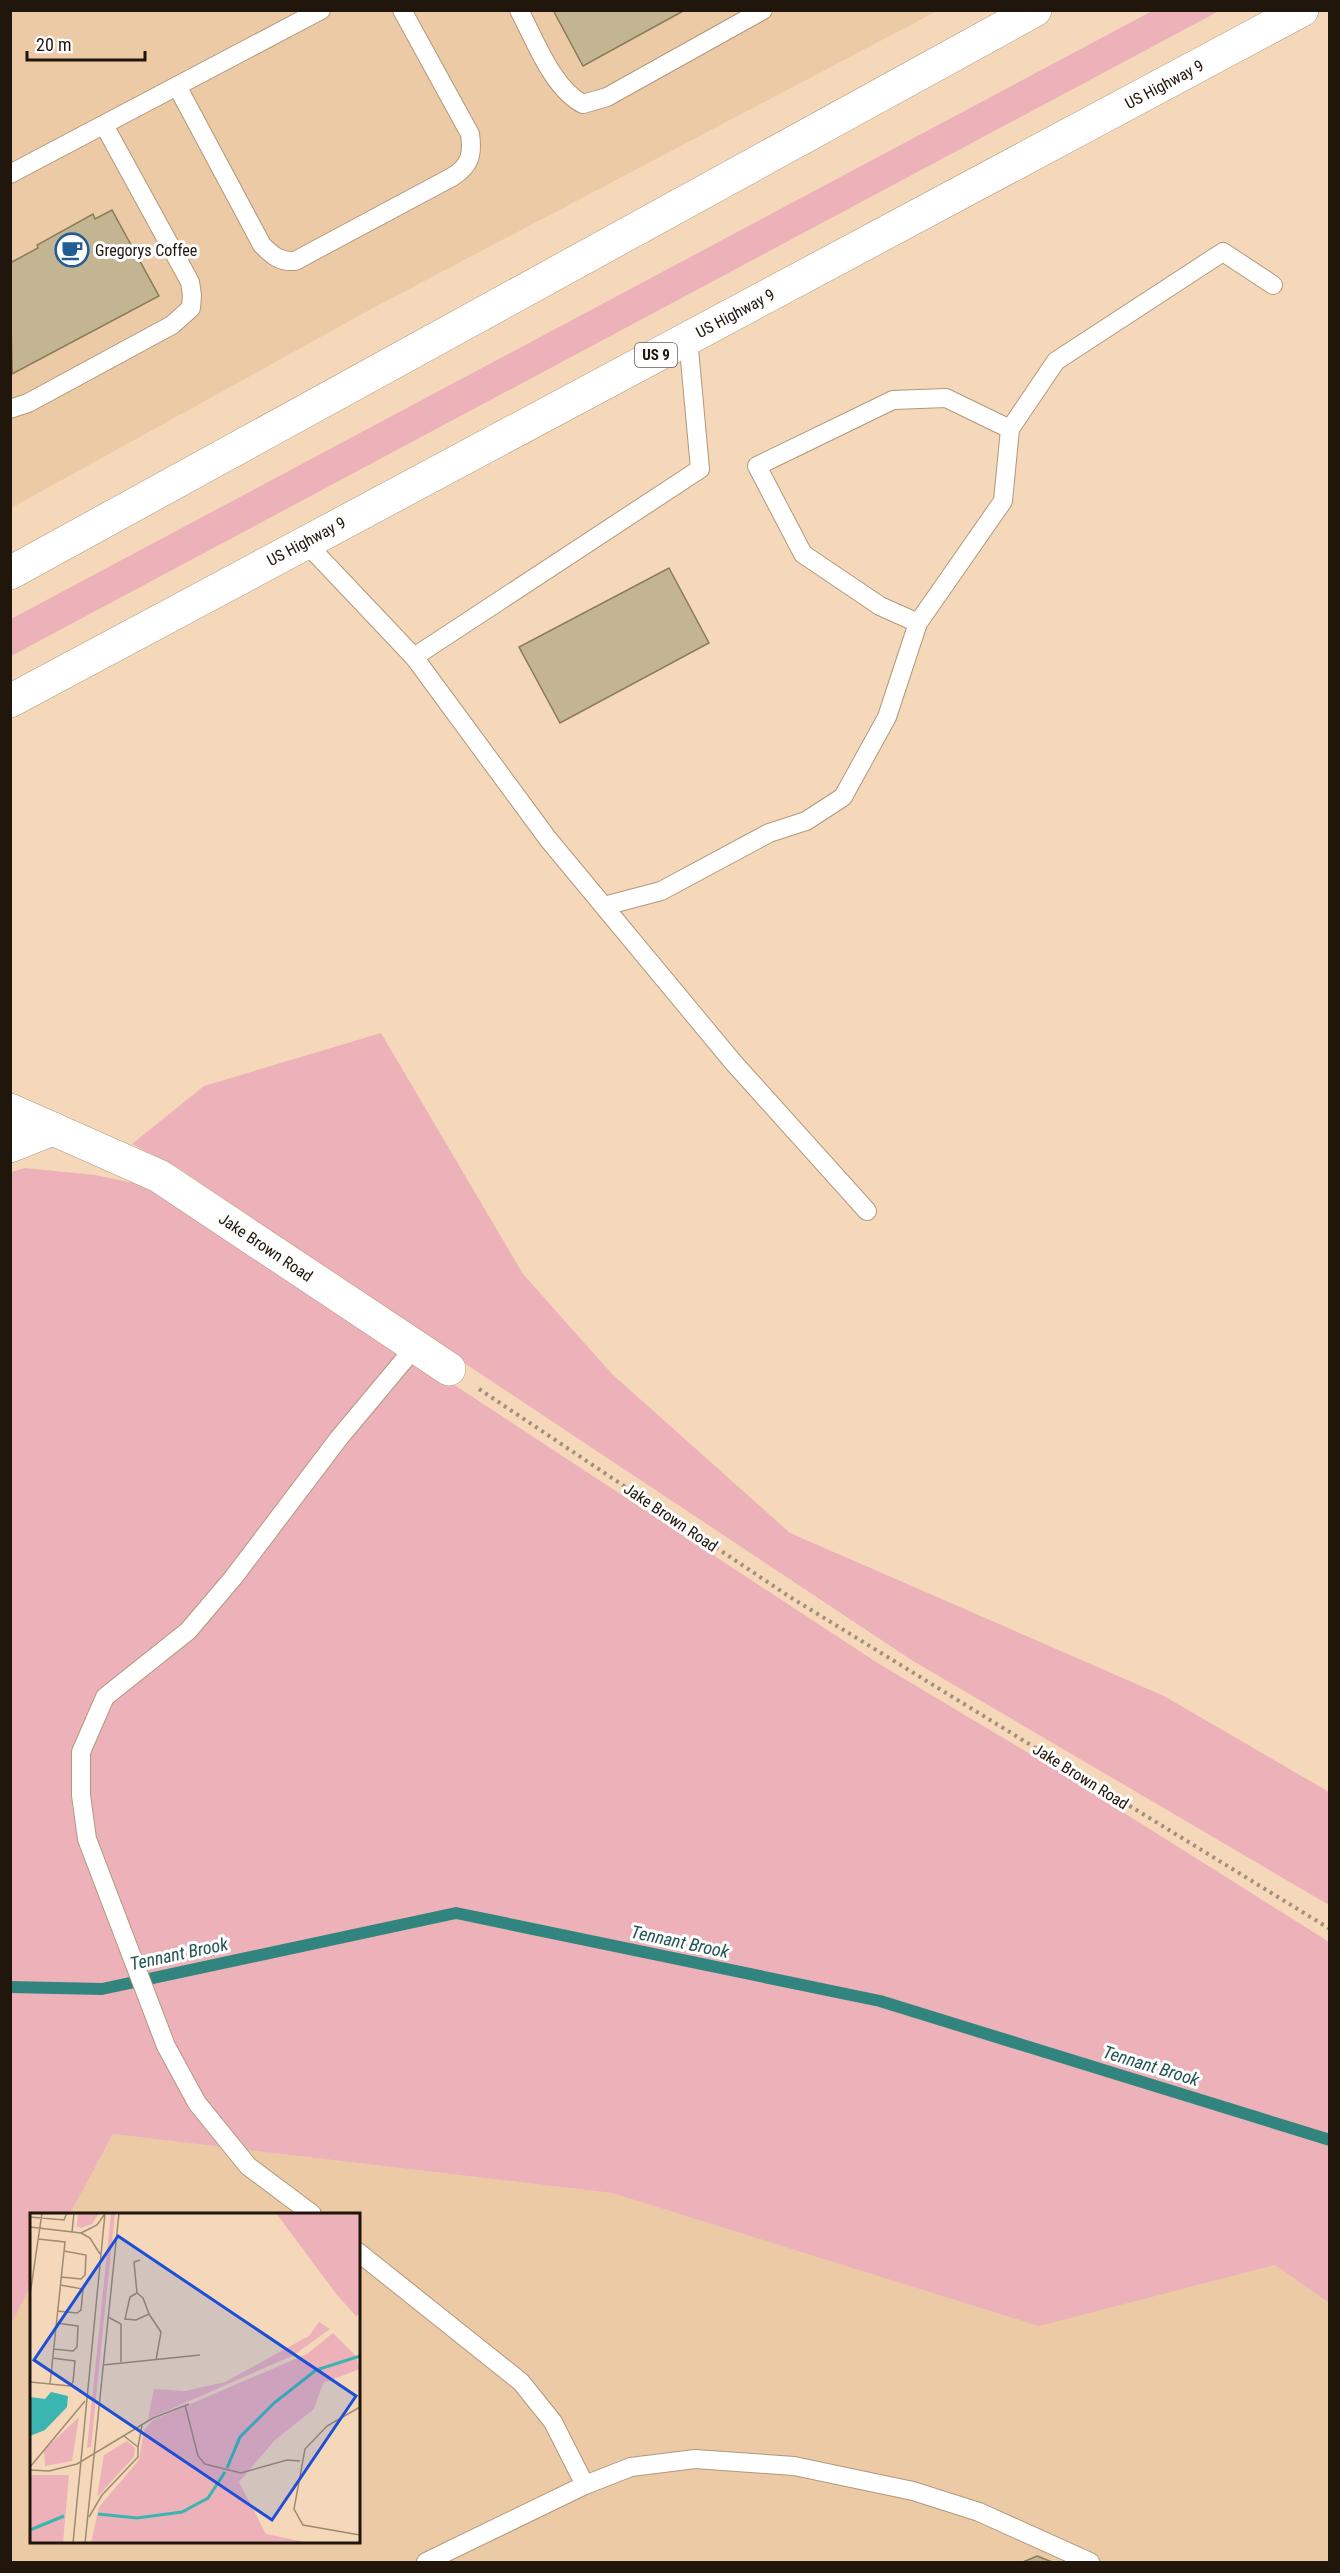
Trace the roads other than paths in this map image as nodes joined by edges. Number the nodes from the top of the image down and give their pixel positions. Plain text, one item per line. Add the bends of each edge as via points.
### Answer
1 (321, 10) edge
2 (402, 10) edge
3 (519, 10) edge
4 (763, 10) edge
5 (1035, 10) edge
6 (1302, 10) edge
7 (177, 86) junction
8 (104, 125) junction
9 (10, 174) edge
10 (1274, 285) dead end
11 (688, 338) junction
12 (10, 409) edge
13 (1010, 429) junction
14 (304, 542) junction
15 (10, 573) edge
16 (918, 623) junction
17 (414, 657) junction
18 (10, 701) edge
19 (604, 906) junction
20 (10, 1110) edge
21 (53, 1129) junction
22 (10, 1146) edge
23 (867, 1211) dead end
24 (415, 1347) junction
25 (448, 1369) road end
26 (311, 2213) edge
27 (360, 2254) edge
28 (585, 2485) junction
29 (426, 2562) edge
30 (1090, 2562) edge

1 - 7 lane
2 - 7 lane via 470,134 470,161 452,177 295,261 284,262 262,246
3 - 4 lane via 561,88 583,104 607,97
5 - 15 main road
6 - 11 main road, US Highway 9 / US 9
7 - 8 lane
8 - 9 lane
8 - 12 lane via 190,282 191,308 172,325
10 - 13 lane via 1223,252 1056,361
11 - 14 main road, US Highway 9 / US 9
11 - 17 lane via 700,469
13 - 16 lane via 1003,501
13 - 16 lane via 946,398 894,400 757,466 803,554 880,606
14 - 17 lane
14 - 18 main road, US Highway 9 / US 9
16 - 19 lane via 887,717 843,797 806,821 769,833 660,891
17 - 19 lane via 548,839
19 - 23 lane via 733,1062
20 - 21 main road, Jake Brown Road
21 - 22 main road
21 - 24 main road, Jake Brown Road via 159,1176
24 - 25 main road, Jake Brown Road
24 - 26 lane via 188,1631 105,1697 81,1752 87,1839 166,2046 197,2103 249,2166
27 - 28 lane via 521,2382 553,2422
28 - 29 lane
28 - 30 lane via 631,2467 695,2459 794,2466 913,2491 979,2511

